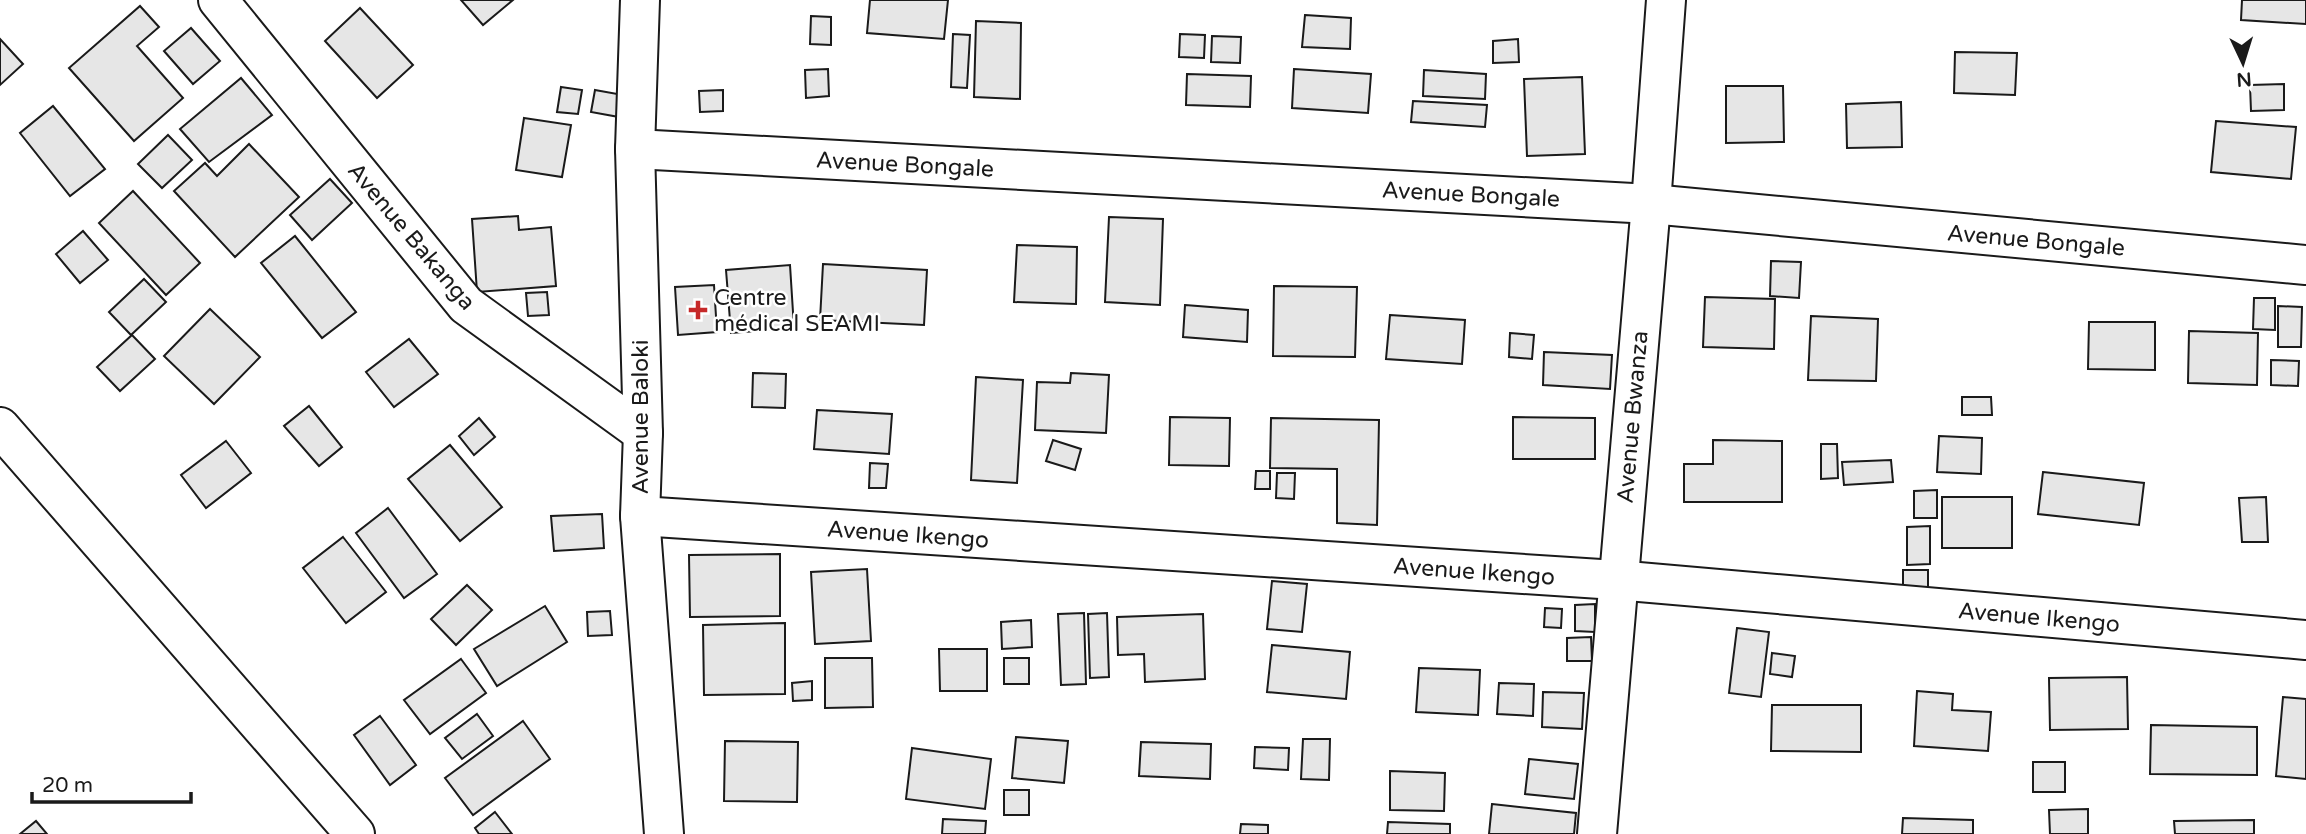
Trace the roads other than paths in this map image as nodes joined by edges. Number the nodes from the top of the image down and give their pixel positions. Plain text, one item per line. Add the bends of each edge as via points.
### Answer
1 (218, 0) edge
2 (640, 0) edge
3 (1666, 0) edge
4 (635, 149) junction
5 (1651, 204) junction
6 (2306, 265) edge
7 (0, 427) edge
8 (643, 433) junction
9 (640, 516) junction
10 (1616, 580) junction
11 (2306, 640) edge
12 (355, 834) edge
13 (664, 834) edge
14 (1597, 834) edge

1 - 8 street, Avenue Bakanga via 466,305
2 - 4 street, Avenue Baloki
3 - 5 street, Avenue Bwanza
4 - 5 street, Avenue Bongale
4 - 8 street, Avenue Baloki
5 - 6 street, Avenue Bongale
5 - 10 street, Avenue Bwanza
7 - 12 street
8 - 9 street, Avenue Baloki
9 - 10 street, Avenue Ikengo
9 - 13 street, Avenue Baloki
10 - 11 street, Avenue Ikengo
10 - 14 street, Avenue Bwanza

